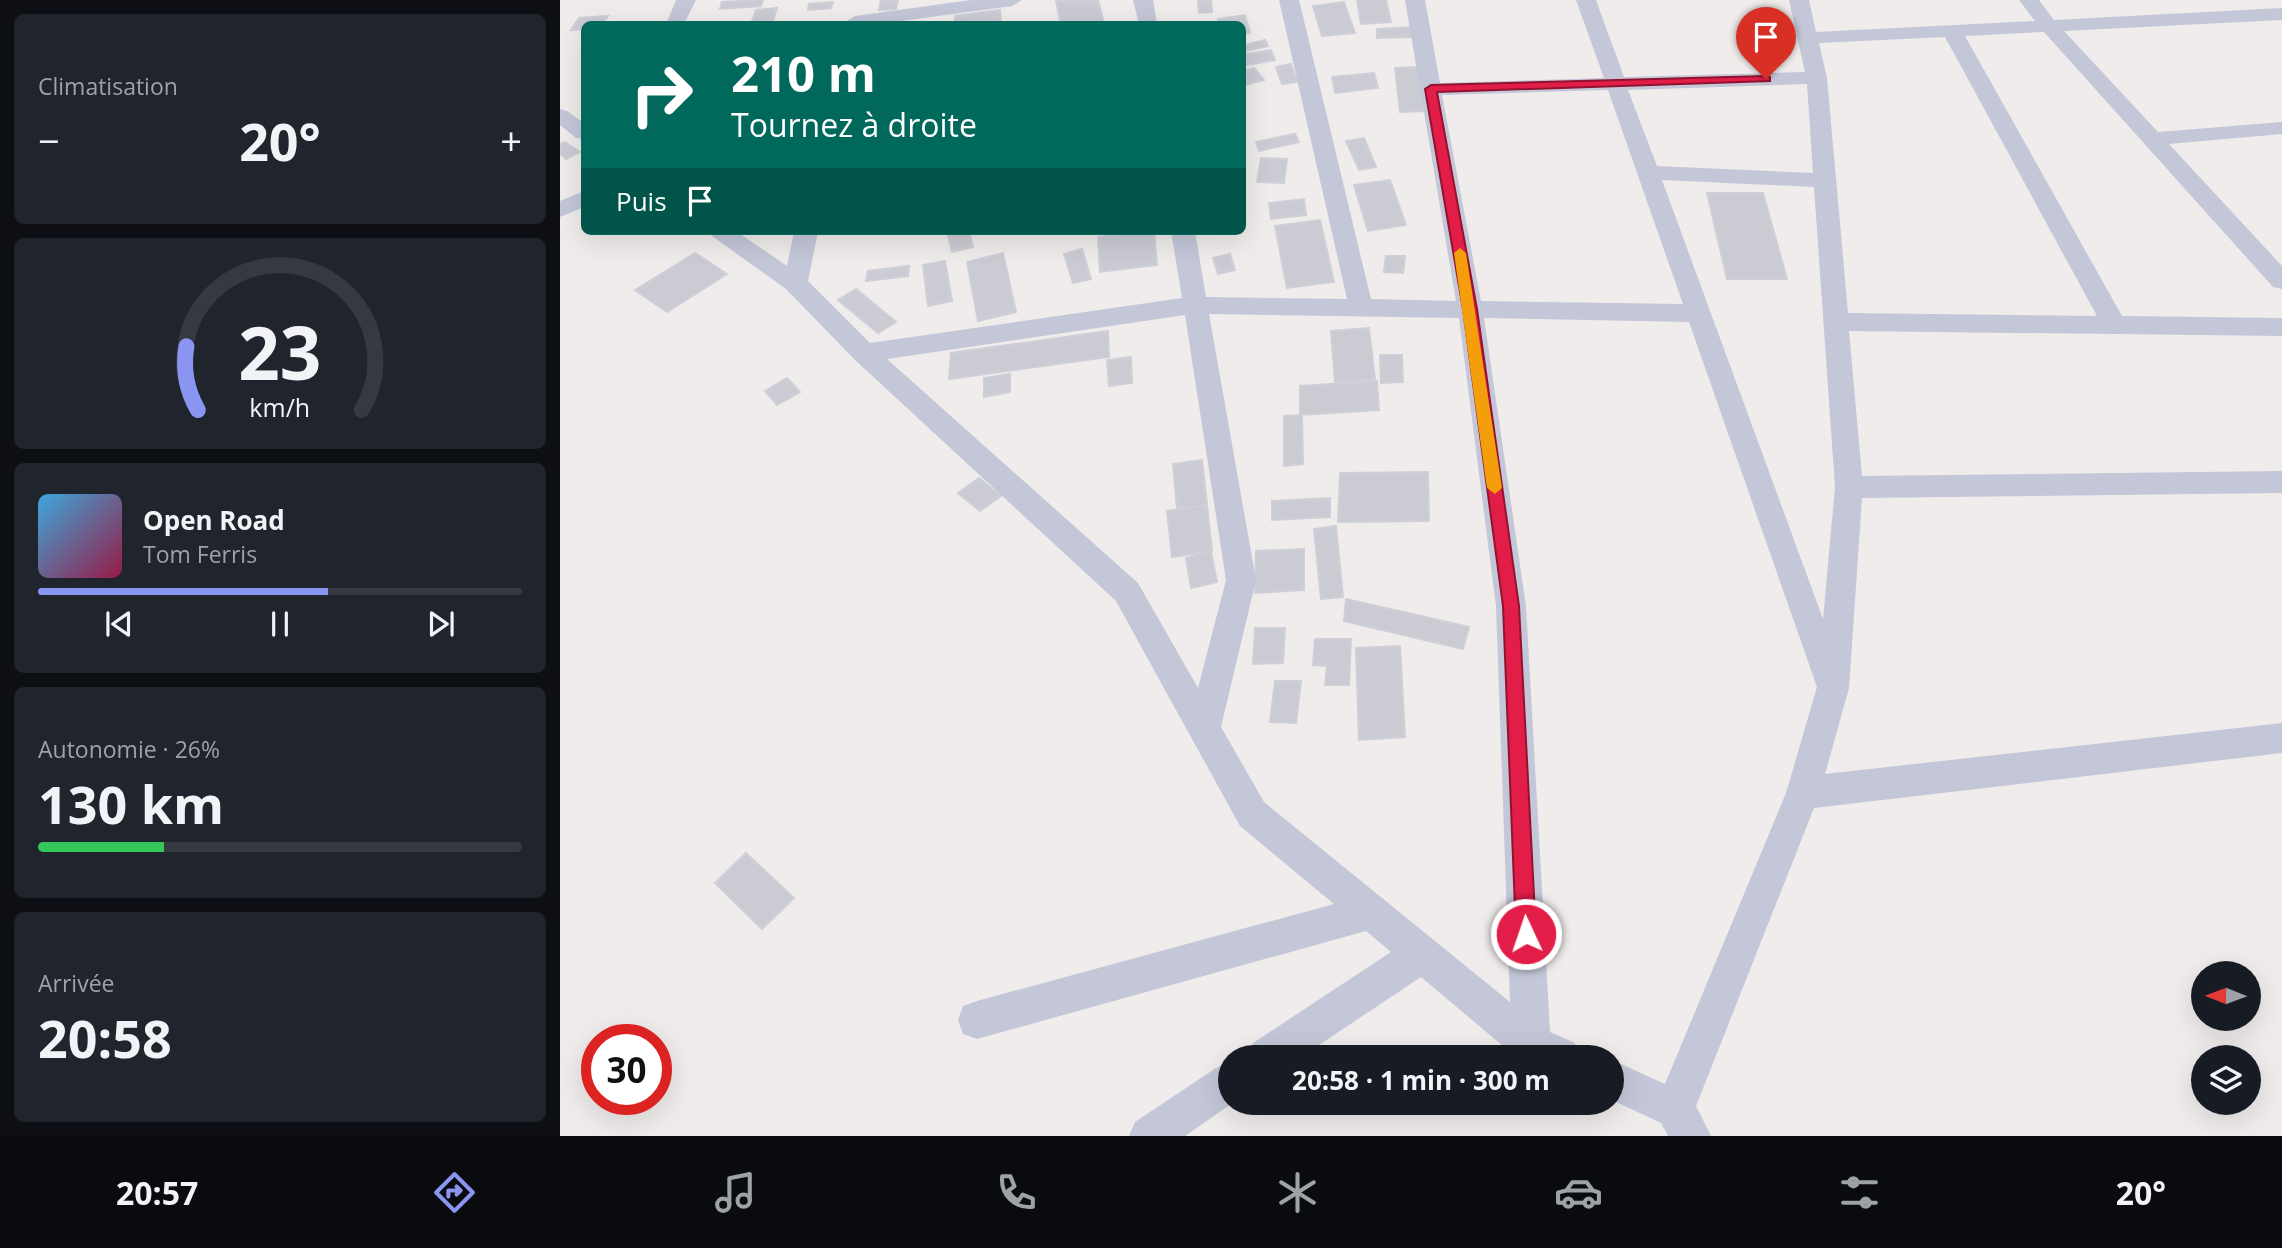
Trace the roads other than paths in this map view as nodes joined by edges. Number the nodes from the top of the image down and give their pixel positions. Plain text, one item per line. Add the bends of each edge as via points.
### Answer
1 (686, 0) edge
2 (860, 0) edge
3 (1012, 0) edge
4 (1143, 0) edge
5 (1289, 0) edge
6 (1415, 0) edge
7 (1586, 0) edge
8 (1799, 0) edge
9 (2029, 0) edge
10 (2205, 0) edge
11 (2282, 15) edge
12 (2223, 17) junction
13 (676, 21) edge
14 (855, 21) edge
15 (868, 21) edge
16 (1147, 21) edge
17 (2049, 26) junction
18 (1952, 31) junction
19 (1807, 38) junction
20 (1816, 78) junction
21 (1615, 83) junction
22 (1431, 89) junction
23 (560, 115) edge
24 (2282, 128) edge
25 (581, 132) edge
26 (2152, 139) junction
27 (1648, 173) junction
28 (1825, 180) junction
29 (581, 200) edge
30 (560, 210) edge
31 (726, 235) edge
32 (805, 235) edge
33 (1184, 235) edge
34 (2282, 281) edge
35 (795, 283) junction
36 (1196, 305) junction
37 (1361, 308) junction
38 (1470, 309) junction
39 (1698, 313) junction
40 (1836, 322) junction
41 (2114, 326) junction
42 (2282, 327) edge
43 (864, 353) junction
44 (2282, 482) edge
45 (1849, 487) junction
46 (1833, 688) junction
47 (1204, 729) junction
48 (2282, 738) edge
49 (1803, 793) junction
50 (1371, 912) junction
51 (1422, 954) junction
52 (977, 1020) dead end
53 (1531, 1044) joint
54 (1286, 1045) edge
55 (1624, 1087) edge
56 (1218, 1090) edge
57 (1683, 1122) edge
58 (1149, 1136) edge

1 - 13 street
2 - 14 street
3 - 15 street
4 - 16 street
5 - 37 street
6 - 22 street
7 - 21 street
8 - 19 street
9 - 17 street
10 - 12 street
11 - 12 street
12 - 17 street
17 - 18 street
17 - 26 street
18 - 19 street
18 - 41 street
19 - 20 street
20 - 21 street
20 - 28 street
21 - 22 street
21 - 27 street
22 - 38 street
23 - 25 street
24 - 26 street
26 - 34 street
27 - 28 street
27 - 39 street
28 - 40 street
29 - 30 street
31 - 35 street
32 - 35 street
33 - 36 street
35 - 43 street
36 - 37 street
36 - 43 street
36 - 47 street via 1241,580
37 - 38 street
38 - 39 street
38 - 53 street via 1511,606
39 - 46 street
40 - 41 street
40 - 45 street
41 - 42 street
43 - 47 street via 1127,592
44 - 45 street
45 - 46 street
46 - 49 street
47 - 50 street via 1252,814
48 - 49 street
49 - 57 street
50 - 51 street
50 - 52 street
51 - 53 street
51 - 54 street
55 - 57 street
56 - 58 street

